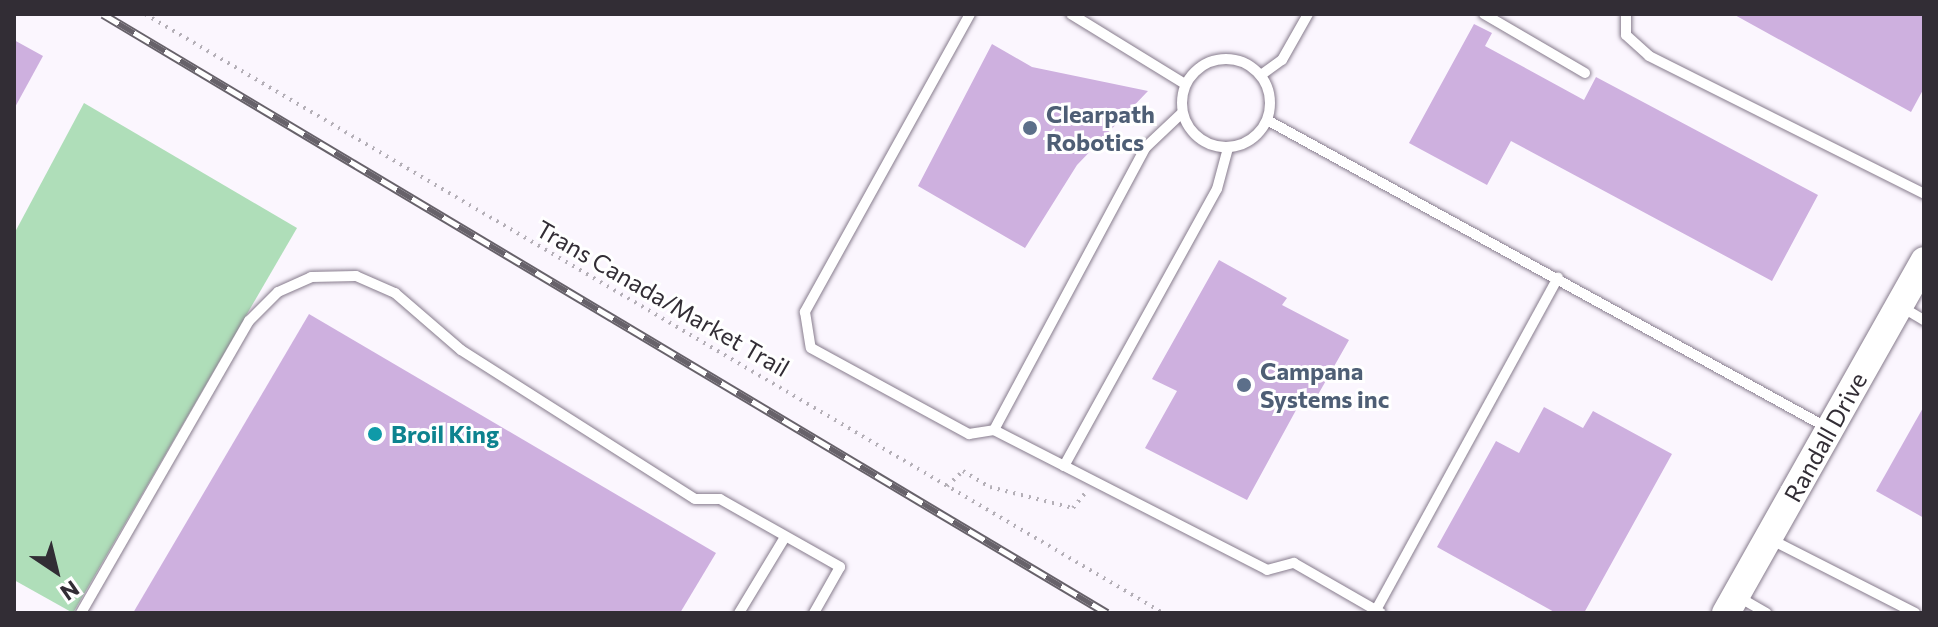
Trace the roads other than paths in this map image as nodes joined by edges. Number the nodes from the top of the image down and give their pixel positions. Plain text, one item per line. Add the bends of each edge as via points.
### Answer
1 (970, 14) edge
2 (1071, 14) edge
3 (1308, 14) edge
4 (1484, 14) edge
5 (1626, 14) edge
6 (1585, 73) dead end
7 (1261, 75) junction
8 (1185, 84) junction
9 (1182, 113) junction
10 (1267, 120) junction
11 (1228, 148) junction
12 (1924, 194) edge
13 (1924, 261) edge
14 (1558, 277) junction
15 (1899, 305) junction
16 (1924, 320) edge
17 (1830, 429) junction
18 (994, 430) junction
19 (1064, 466) junction
20 (785, 537) junction
21 (1768, 538) junction
22 (1731, 604) edge
23 (1379, 612) edge
24 (81, 613) edge
25 (739, 613) edge
26 (814, 613) edge
27 (1766, 613) edge
28 (1915, 613) edge

1 - 18 lane via 805,312 805,331 811,348 969,434
2 - 8 lane
3 - 7 lane via 1282,60
4 - 6 lane
5 - 12 lane via 1626,35 1649,56
7 - 8 lane via 1248,64 1222,58 1195,71
7 - 10 lane via 1269,89
8 - 9 lane
9 - 11 lane via 1200,139
9 - 18 lane via 1146,147
10 - 11 lane via 1252,139
10 - 14 lane
11 - 19 lane via 1217,189
13 - 15 street, Randall Drive
14 - 17 lane
14 - 23 lane
15 - 16 lane
15 - 17 street, Randall Drive
17 - 21 street, Randall Drive
18 - 19 lane
19 - 23 lane via 1267,570 1294,563
20 - 24 lane via 720,499 695,499 461,350 395,293 356,276 311,277 278,292 249,321
20 - 25 lane
20 - 26 lane via 840,567
21 - 22 street, Randall Drive
21 - 28 lane
22 - 27 lane

